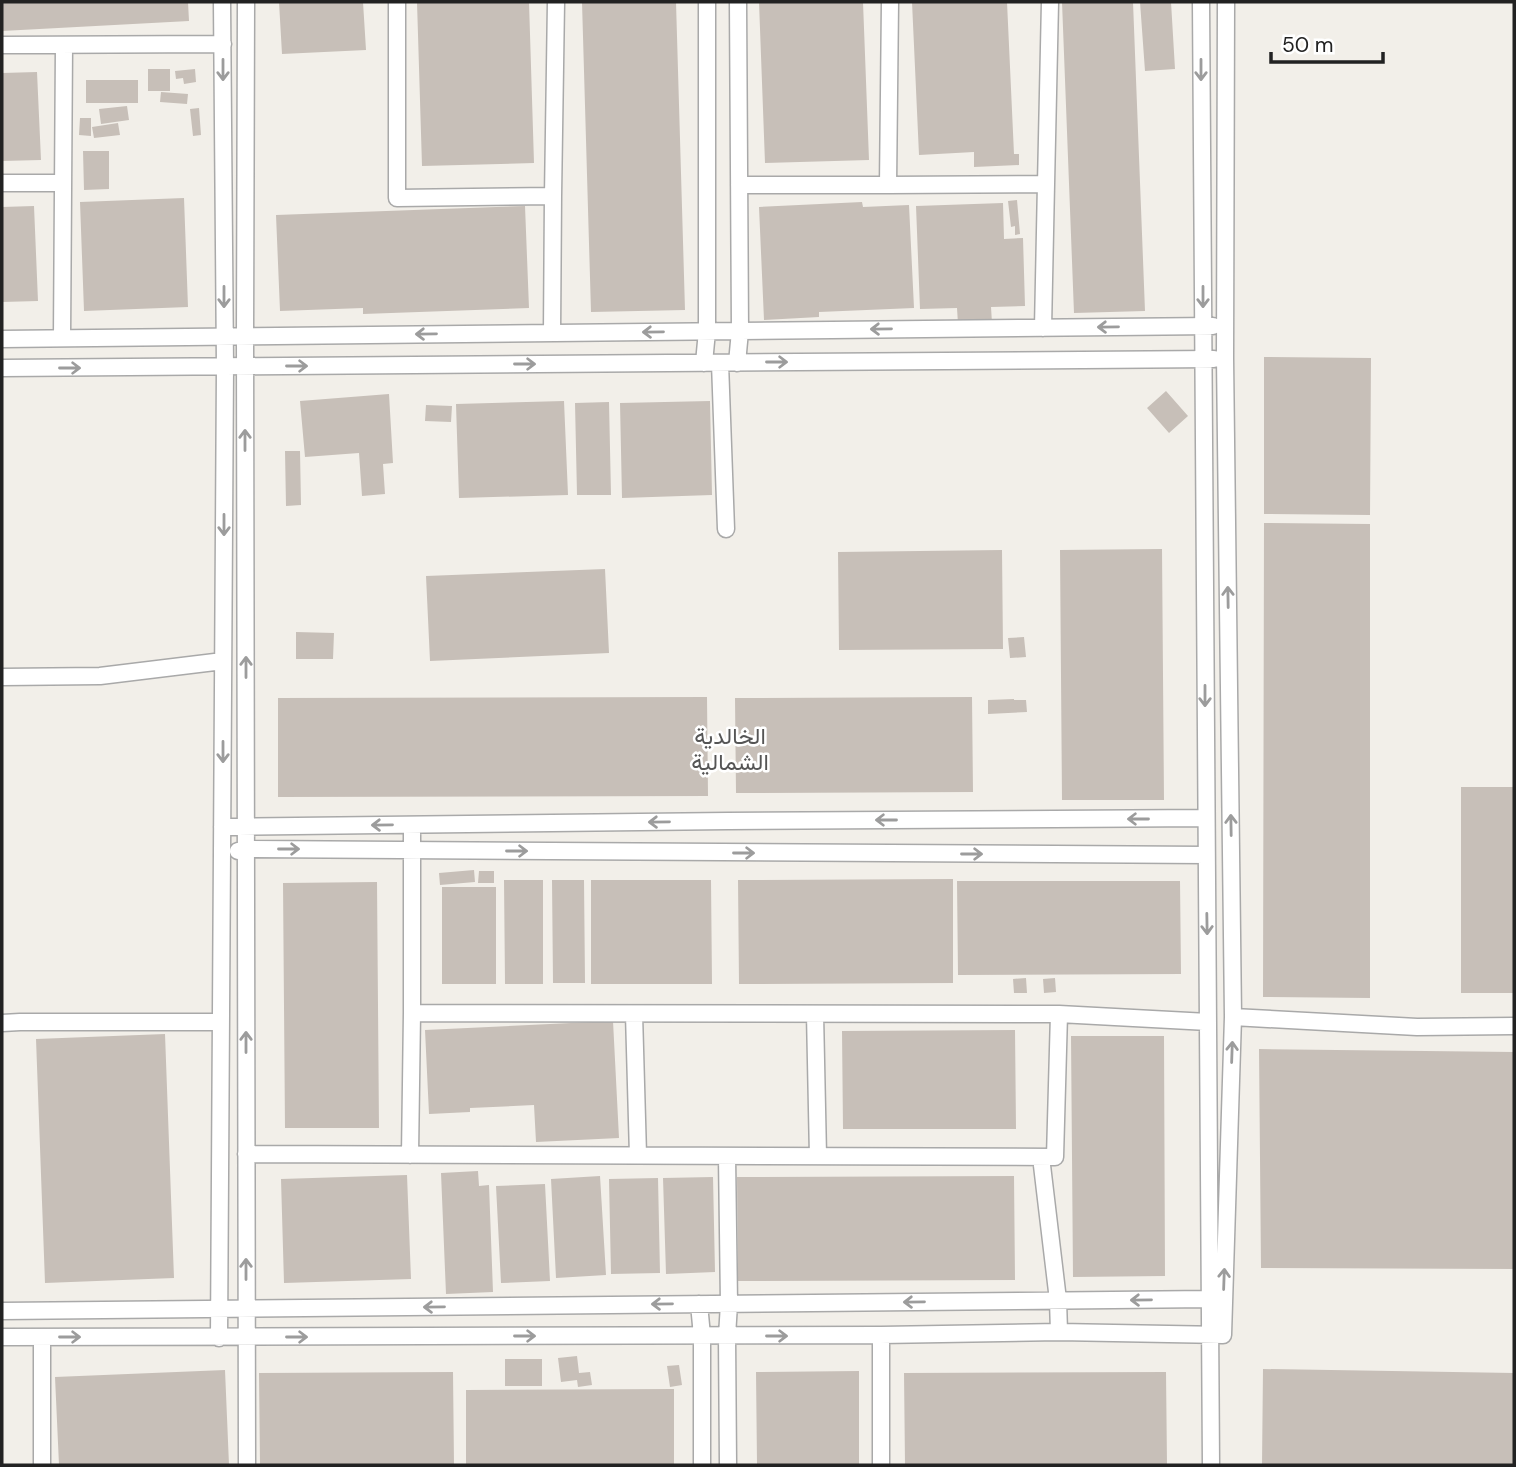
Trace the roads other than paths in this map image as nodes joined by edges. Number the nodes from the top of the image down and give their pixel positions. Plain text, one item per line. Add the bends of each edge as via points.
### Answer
1 (222, 2) edge
2 (246, 2) edge
3 (397, 2) edge
4 (556, 2) edge
5 (707, 2) edge
6 (738, 2) edge
7 (890, 2) edge
8 (1050, 2) edge
9 (1200, 2) edge
10 (1226, 2) edge
11 (223, 44) junction
12 (2, 45) edge
13 (64, 45) junction
14 (2, 183) edge
15 (63, 183) junction
16 (1046, 184) junction
17 (739, 185) junction
18 (888, 185) junction
19 (553, 196) junction
20 (1203, 326) junction
21 (1226, 326) junction
22 (1043, 328) junction
23 (707, 331) junction
24 (740, 331) junction
25 (552, 333) junction
26 (224, 336) junction
27 (245, 336) junction
28 (62, 338) junction
29 (2, 339) edge
30 (1225, 358) junction
31 (1203, 359) junction
32 (712, 363) junction
33 (737, 363) junction
34 (245, 366) junction
35 (225, 367) junction
36 (2, 368) edge
37 (726, 528) dead end
38 (223, 661) junction
39 (2, 677) edge
40 (1206, 818) junction
41 (412, 825) junction
42 (222, 827) junction
43 (246, 827) junction
44 (246, 849) junction
45 (412, 850) junction
46 (1206, 855) junction
47 (222, 856) junction
48 (412, 1013) junction
49 (634, 1014) junction
50 (815, 1014) junction
51 (1059, 1014) junction
52 (1233, 1017) junction
53 (220, 1022) junction
54 (1208, 1022) junction
55 (2, 1023) edge
56 (1514, 1026) edge
57 (246, 1154) junction
58 (410, 1155) junction
59 (638, 1155) junction
60 (726, 1156) junction
61 (818, 1156) junction
62 (1041, 1157) junction
63 (1209, 1299) junction
64 (1058, 1300) junction
65 (699, 1304) junction
66 (729, 1304) junction
67 (247, 1308) junction
68 (219, 1309) junction
69 (2, 1311) edge
70 (1059, 1332) junction
71 (881, 1335) junction
72 (1210, 1335) junction
73 (702, 1336) junction
74 (727, 1336) junction
75 (2, 1337) edge
76 (41, 1337) junction
77 (246, 1337) junction
78 (219, 1338) junction
79 (42, 1465) edge
80 (247, 1465) edge
81 (702, 1465) edge
82 (728, 1465) edge
83 (881, 1465) edge
84 (1211, 1465) edge

1 - 11 street
2 - 27 street
3 - 19 street via 397,198
4 - 19 street
5 - 23 street
6 - 17 street
7 - 18 street
8 - 16 street
9 -> 20 street
10 - 21 street
11 - 13 street
11 -> 26 street
12 - 13 street
13 - 15 street
14 - 15 street
15 - 28 street
16 - 18 street
16 - 22 street
17 - 18 street
17 - 24 street
19 - 25 street
20 - 21 street
20 -> 22 street
20 - 31 street
21 - 30 street
22 -> 24 street
23 - 24 street
23 -> 25 street
23 - 32 street
24 - 33 street
25 -> 27 street
26 - 27 street
26 - 28 street
26 - 35 street
27 - 34 street
28 - 29 street
30 - 31 street
52 -> 30 street
33 -> 31 street
31 -> 40 street
32 - 33 street
34 -> 32 street
32 - 37 street
34 - 35 street
43 -> 34 street
36 -> 35 street
35 -> 38 street
38 - 39 street via 100,676
38 -> 42 street
40 -> 41 street
40 - 46 street
41 -> 43 street
41 - 45 street
42 - 43 street
42 - 47 street
43 - 44 street
44 -> 45 street
44 - 47 street
57 -> 44 street
45 -> 46 street
45 - 48 street
46 -> 54 street
47 - 53 street
48 - 49 street
48 - 58 street
49 - 50 street
49 - 59 street
50 - 51 street
50 - 61 street
51 - 54 street
51 - 62 street via 1055,1157
52 - 56 street via 1417,1027
72 -> 52 street via 1223,1335
53 - 55 street
53 - 68 street
54 - 63 street
57 - 58 street
67 -> 57 street
58 - 59 street
59 - 60 street
60 - 61 street
60 - 66 street
61 - 62 street
62 - 64 street
63 -> 64 street
63 - 72 street
64 -> 66 street
64 - 70 street
65 - 66 street
65 -> 67 street
65 - 73 street
66 - 74 street
67 - 68 street
67 - 77 street
68 - 69 street
68 - 78 street
70 - 71 street
70 - 72 street
74 -> 71 street
71 - 83 street
72 - 84 street
73 - 74 street
77 -> 73 street
73 - 81 street
74 - 82 street
75 - 76 street
76 -> 78 street
76 - 79 street
77 - 78 street
77 - 80 street

